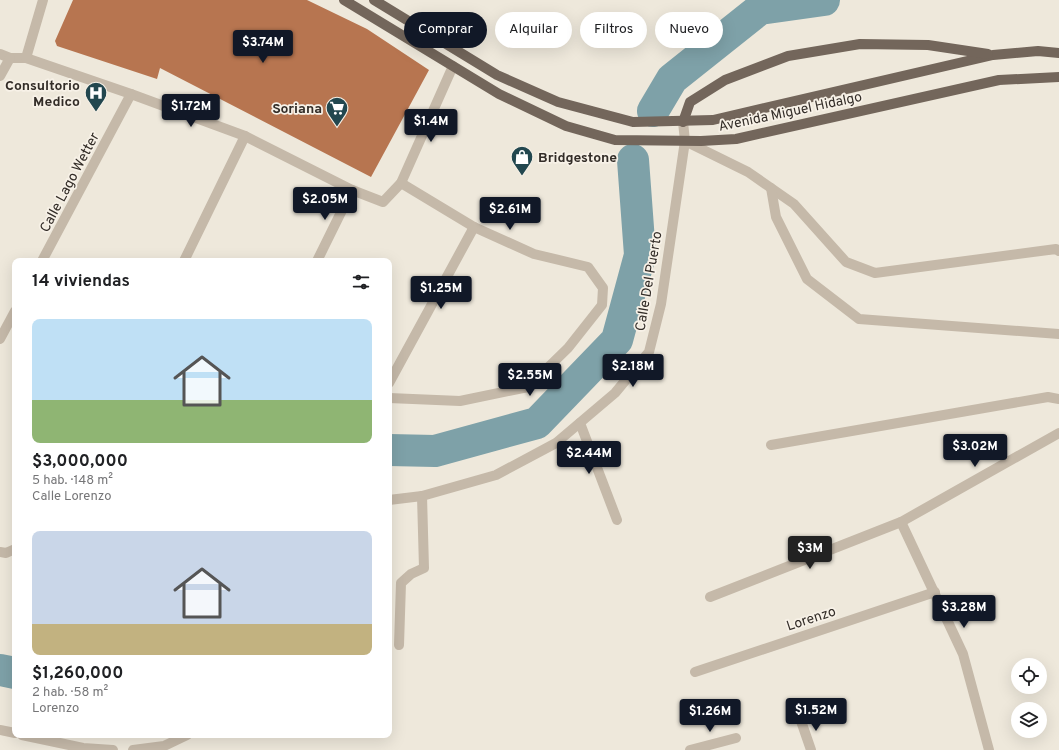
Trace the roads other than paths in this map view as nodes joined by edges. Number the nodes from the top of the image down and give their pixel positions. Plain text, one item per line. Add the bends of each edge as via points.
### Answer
1 (43, 0) edge
2 (344, 0) edge
3 (374, 0) edge
4 (356, 4) edge
5 (1059, 53) edge
6 (0, 54) edge
7 (993, 55) junction
8 (10, 58) junction
9 (26, 58) junction
10 (453, 66) junction
11 (0, 76) edge
12 (1059, 77) edge
13 (131, 94) junction
14 (683, 122) junction
15 (245, 136) junction
16 (685, 141) junction
17 (401, 183) junction
18 (771, 188) junction
19 (352, 190) junction
20 (474, 227) junction
21 (1059, 251) edge
22 (44, 258) edge
23 (185, 258) edge
24 (318, 258) edge
25 (12, 317) edge
26 (1059, 334) edge
27 (0, 339) edge
28 (392, 377) edge
29 (392, 398) edge
30 (1059, 399) edge
31 (580, 423) junction
32 (1059, 433) edge
33 (771, 445) dead end
34 (422, 496) junction
35 (392, 500) edge
36 (617, 520) dead end
37 (901, 522) junction
38 (12, 550) edge
39 (0, 552) edge
40 (935, 592) junction
41 (710, 597) dead end
42 (399, 645) dead end
43 (695, 672) dead end
44 (801, 721) dead end
45 (0, 730) edge
46 (12, 733) edge
47 (36, 738) edge
48 (181, 738) edge
49 (736, 738) dead end
50 (113, 750) edge
51 (133, 750) edge
52 (690, 750) edge
53 (811, 750) edge
54 (988, 750) edge

1 - 9 street
2 - 4 main road, Avenida Miguel Hidalgo
3 - 14 main road, Avenida Miguel Hidalgo via 497,75 558,102 633,122
4 - 10 main road, Avenida Miguel Hidalgo
5 - 7 main road, Avenida Miguel Hidalgo via 1038,51
6 - 8 street
7 - 14 main road, Avenida Miguel Hidalgo via 713,120
7 - 14 main road via 928,45 860,44 788,56 725,80 690,102
8 - 9 street
8 - 11 street
9 - 13 street
10 - 16 main road, Avenida Miguel Hidalgo via 499,94 566,126 614,140
10 - 17 street
12 - 16 main road, Avenida Miguel Hidalgo via 999,80 736,139
13 - 15 street
13 - 22 street, Calle Lago Wetter
14 - 16 street, Calle Del Puerto
15 - 19 street
15 - 23 street
16 - 18 street via 748,172
16 - 31 street, Calle Del Puerto via 662,304 649,352 614,393
17 - 19 street via 382,202
17 - 20 street
18 - 21 street via 794,204 846,262 875,273 1056,249
18 - 26 street via 776,217 807,279 859,319
19 - 24 street
20 - 28 street
20 - 29 street via 534,254 588,267 603,288 602,305 568,348 528,386 460,401
25 - 27 street
30 - 33 street via 1048,397
31 - 34 street, Calle Del Puerto via 556,443 496,475
31 - 36 street
32 - 37 street
34 - 35 street, Calle Del Puerto
34 - 42 street via 424,568 411,574 401,583
37 - 40 street
37 - 41 street
38 - 39 street
40 - 43 street, Lorenzo
40 - 54 street via 963,654
44 - 53 street
45 - 46 street
47 - 50 street via 82,748
48 - 51 street via 164,746
49 - 52 street

